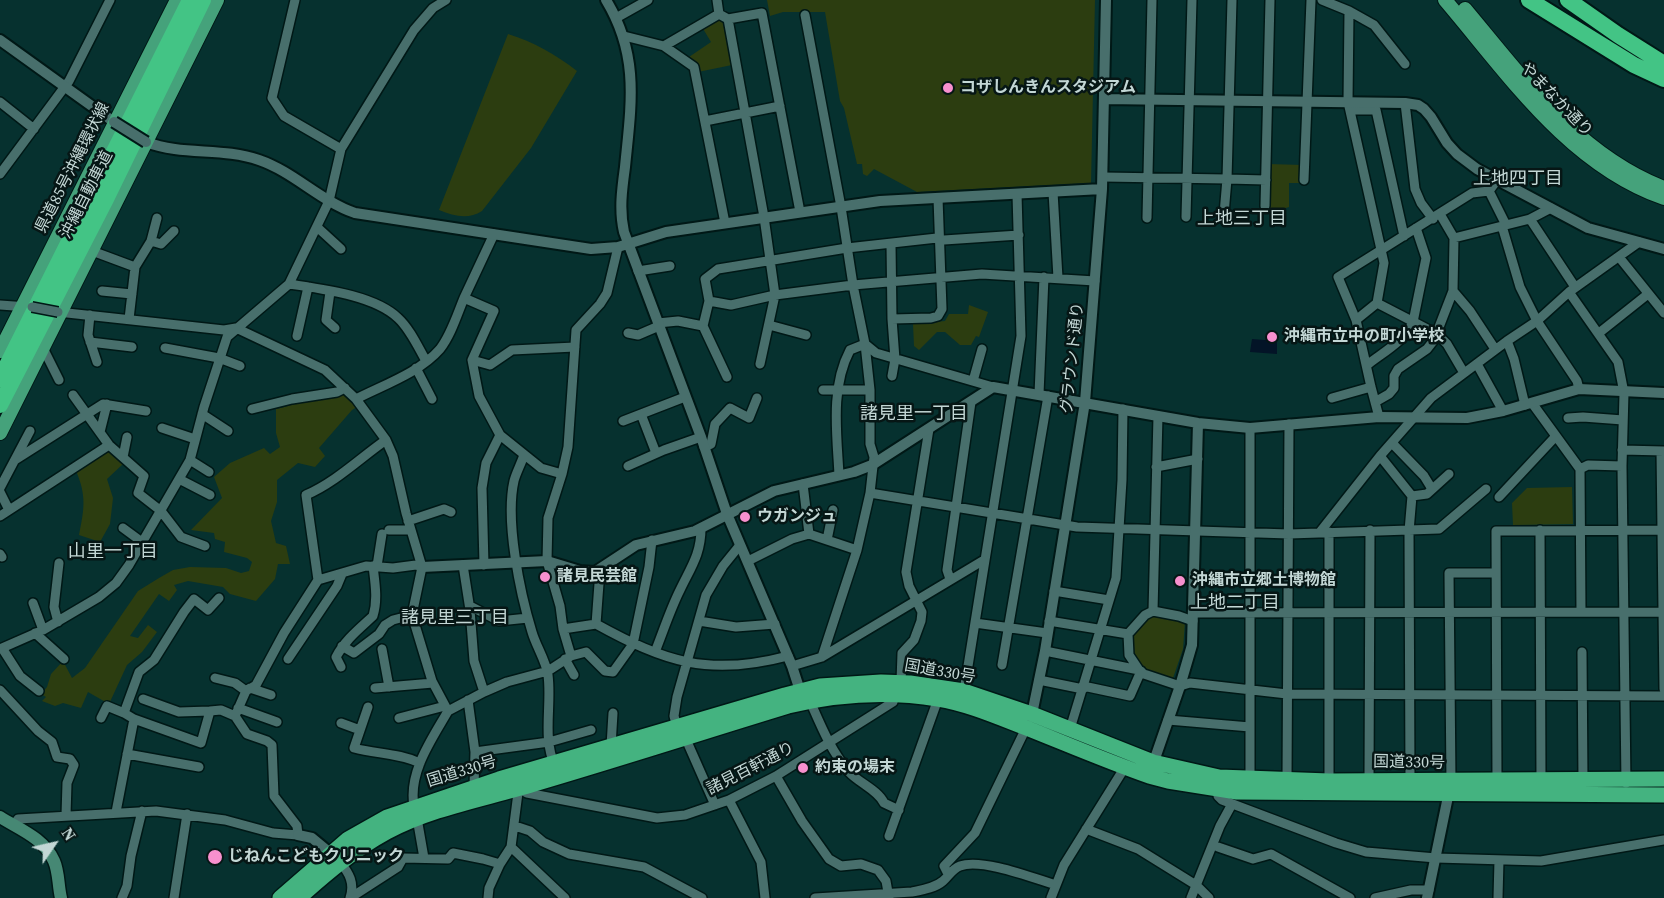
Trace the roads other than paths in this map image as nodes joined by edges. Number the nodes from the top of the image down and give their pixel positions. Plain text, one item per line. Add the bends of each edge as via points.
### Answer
1 (110, 0) edge
2 (177, 0) edge
3 (190, 0) edge
4 (204, 0) edge
5 (217, 0) edge
6 (295, 0) edge
7 (446, 0) edge
8 (606, 0) edge
9 (648, 0) edge
10 (717, 0) edge
11 (1106, 0) edge
12 (1152, 0) edge
13 (1192, 0) edge
14 (1232, 0) edge
15 (1270, 0) edge
16 (1311, 0) edge
17 (1322, 0) edge
18 (1445, 0) edge
19 (1457, 0) edge
20 (1529, 0) edge
21 (1550, 0) edge
22 (1568, 0) edge
23 (1581, 0) edge
24 (1349, 11) junction
25 (718, 14) junction
26 (804, 15) dead end
27 (616, 18) junction
28 (728, 18) junction
29 (624, 36) junction
30 (0, 40) edge
31 (664, 46) junction
32 (1660, 62) edge
33 (1405, 64) dead end
34 (1664, 78) edge
35 (64, 88) junction
36 (1104, 99) junction
37 (1150, 99) junction
38 (1190, 100) junction
39 (1229, 100) junction
40 (1269, 101) junction
41 (1307, 101) junction
42 (0, 102) edge
43 (1406, 103) junction
44 (780, 106) junction
45 (1349, 106) junction
46 (745, 113) junction
47 (705, 121) junction
48 (114, 122) junction
49 (34, 129) junction
50 (146, 142) junction
51 (341, 149) junction
52 (1608, 157) junction
53 (0, 174) edge
54 (1103, 177) junction
55 (1149, 177) junction
56 (1188, 179) junction
57 (1227, 179) junction
58 (1266, 180) junction
59 (1304, 180) dead end
60 (1497, 180) junction
61 (1664, 181) edge
62 (1664, 188) edge
63 (1102, 189) junction
64 (1489, 191) junction
65 (1053, 192) junction
66 (1017, 194) junction
67 (938, 198) junction
68 (1664, 198) edge
69 (329, 201) junction
70 (1265, 206) dead end
71 (841, 207) junction
72 (1551, 208) junction
73 (800, 212) junction
74 (1224, 214) dead end
75 (1436, 216) junction
76 (765, 217) junction
77 (1186, 217) dead end
78 (157, 218) dead end
79 (1147, 219) dead end
80 (1530, 219) junction
81 (724, 223) junction
82 (1504, 226) junction
83 (317, 227) junction
84 (1416, 228) junction
85 (174, 231) dead end
86 (494, 234) junction
87 (1019, 235) junction
88 (1404, 236) junction
89 (1454, 237) junction
90 (940, 239) junction
91 (151, 241) junction
92 (1639, 242) junction
93 (161, 244) junction
94 (891, 244) junction
95 (623, 245) junction
96 (847, 248) junction
97 (340, 249) dead end
98 (1664, 249) edge
99 (1381, 250) junction
100 (92, 251) junction
101 (169, 251) dead end
102 (1619, 257) junction
103 (770, 259) junction
104 (670, 266) dead end
105 (135, 267) junction
106 (638, 271) junction
107 (1019, 275) junction
108 (942, 277) junction
109 (1044, 277) junction
110 (1058, 278) junction
111 (891, 280) junction
112 (1095, 281) junction
113 (289, 284) junction
114 (853, 285) junction
115 (308, 287) junction
116 (1572, 290) junction
117 (102, 291) dead end
118 (1453, 291) junction
119 (330, 292) junction
120 (132, 294) junction
121 (1648, 294) junction
122 (775, 295) junction
123 (464, 298) junction
124 (710, 300) junction
125 (1377, 303) junction
126 (0, 305) edge
127 (27, 307) junction
128 (60, 312) junction
129 (1664, 313) edge
130 (90, 315) junction
131 (129, 318) junction
132 (892, 319) junction
133 (1356, 320) junction
134 (1537, 321) junction
135 (1413, 322) junction
136 (659, 325) junction
137 (769, 325) junction
138 (703, 326) junction
139 (236, 328) junction
140 (335, 328) dead end
141 (628, 333) dead end
142 (1599, 333) junction
143 (1437, 334) junction
144 (806, 335) dead end
145 (297, 336) dead end
146 (1506, 341) junction
147 (90, 342) junction
148 (865, 344) junction
149 (132, 347) dead end
150 (575, 347) junction
151 (43, 348) junction
152 (165, 348) dead end
153 (982, 349) dead end
154 (1495, 349) junction
155 (0, 351) edge
156 (219, 358) junction
157 (895, 359) junction
158 (472, 360) junction
159 (426, 361) junction
160 (97, 362) dead end
161 (760, 364) dead end
162 (1477, 364) junction
163 (1367, 365) junction
164 (240, 366) dead end
165 (416, 368) junction
166 (1464, 373) junction
167 (892, 376) dead end
168 (727, 377) dead end
169 (0, 380) edge
170 (59, 380) dead end
171 (973, 381) junction
172 (993, 387) junction
173 (1371, 387) junction
174 (345, 388) junction
175 (1011, 389) junction
176 (1580, 389) junction
177 (823, 390) dead end
178 (870, 390) junction
179 (837, 391) junction
180 (1624, 393) junction
181 (1664, 393) edge
182 (73, 395) dead end
183 (1044, 395) junction
184 (686, 397) junction
185 (757, 398) dead end
186 (1332, 398) dead end
187 (356, 399) junction
188 (432, 399) dead end
189 (971, 402) junction
190 (1085, 402) junction
191 (1375, 402) junction
192 (107, 404) junction
193 (1529, 404) junction
194 (0, 405) edge
195 (252, 409) dead end
196 (1123, 410) junction
197 (146, 411) dead end
198 (1503, 411) junction
199 (88, 414) junction
200 (202, 414) junction
201 (641, 414) junction
202 (1158, 416) junction
203 (1379, 417) junction
204 (1413, 418) junction
205 (1568, 418) dead end
206 (1623, 420) junction
207 (623, 421) dead end
208 (1198, 423) junction
209 (1289, 424) junction
210 (162, 428) dead end
211 (1250, 428) junction
212 (928, 429) junction
213 (30, 431) dead end
214 (228, 431) dead end
215 (100, 432) junction
216 (0, 433) edge
217 (500, 435) junction
218 (1556, 436) junction
219 (127, 437) dead end
220 (195, 439) junction
221 (386, 440) junction
222 (702, 442) junction
223 (1392, 443) junction
224 (109, 445) junction
225 (1622, 450) junction
226 (1662, 451) edge
227 (656, 453) junction
228 (524, 455) junction
229 (1380, 456) junction
230 (123, 457) junction
231 (1198, 459) junction
232 (15, 460) junction
233 (190, 460) junction
234 (872, 465) junction
235 (628, 466) dead end
236 (1622, 466) junction
237 (1156, 467) junction
238 (1580, 469) junction
239 (209, 471) dead end
240 (562, 474) junction
241 (1449, 474) dead end
242 (839, 476) junction
243 (179, 479) junction
244 (803, 484) junction
245 (1432, 489) junction
246 (1486, 489) dead end
247 (0, 490) edge
248 (870, 493) junction
249 (210, 495) dead end
250 (1412, 496) junction
251 (1499, 497) dead end
252 (918, 501) junction
253 (955, 506) junction
254 (9, 510) junction
255 (833, 510) dead end
256 (161, 511) junction
257 (451, 512) dead end
258 (992, 513) junction
259 (727, 514) junction
260 (0, 516) edge
261 (1028, 518) junction
262 (410, 525) junction
263 (1064, 525) junction
264 (123, 528) dead end
265 (700, 528) junction
266 (1119, 528) junction
267 (1155, 530) junction
268 (1370, 530) junction
269 (1540, 530) junction
270 (1581, 530) junction
271 (1623, 530) junction
272 (1663, 530) edge
273 (1196, 531) junction
274 (1409, 531) junction
275 (1251, 532) junction
276 (1325, 532) junction
277 (809, 534) junction
278 (1289, 534) junction
279 (652, 540) junction
280 (828, 540) junction
281 (142, 542) junction
282 (740, 545) junction
283 (205, 546) dead end
284 (856, 550) junction
285 (984, 560) junction
286 (547, 561) junction
287 (748, 561) junction
288 (59, 563) dead end
289 (518, 563) junction
290 (484, 565) junction
291 (375, 566) junction
292 (463, 566) junction
293 (422, 567) junction
294 (600, 570) junction
295 (1496, 573) junction
296 (342, 574) junction
297 (950, 579) junction
298 (318, 580) junction
299 (1054, 591) junction
300 (219, 598) dead end
301 (1109, 600) junction
302 (918, 601) junction
303 (33, 603) dead end
304 (470, 606) junction
305 (1154, 611) junction
306 (1409, 611) junction
307 (1288, 612) junction
308 (1329, 612) junction
309 (1370, 612) junction
310 (1449, 612) junction
311 (1541, 612) junction
312 (1581, 612) junction
313 (1623, 612) junction
314 (1663, 612) edge
315 (1249, 613) junction
316 (1497, 613) junction
317 (295, 614) junction
318 (412, 615) junction
319 (1193, 617) junction
320 (528, 618) junction
321 (699, 621) junction
322 (1049, 621) junction
323 (58, 622) junction
324 (310, 623) junction
325 (975, 623) junction
326 (596, 624) junction
327 (775, 624) junction
328 (1010, 628) junction
329 (1101, 629) junction
330 (563, 630) junction
331 (39, 632) junction
332 (1047, 633) junction
333 (1128, 634) junction
334 (633, 644) junction
335 (342, 646) junction
336 (1, 649) edge
337 (382, 649) dead end
338 (1045, 651) junction
339 (655, 652) junction
340 (1582, 652) dead end
341 (568, 657) junction
342 (822, 657) junction
343 (64, 659) dead end
344 (288, 659) dead end
345 (1092, 660) junction
346 (790, 661) junction
347 (686, 662) junction
348 (1002, 665) dead end
349 (341, 667) dead end
350 (1140, 670) junction
351 (548, 671) junction
352 (613, 672) junction
353 (574, 675) dead end
354 (215, 678) dead end
355 (1039, 681) junction
356 (618, 682) dead end
357 (433, 683) junction
358 (1180, 686) junction
359 (389, 687) junction
360 (898, 687) junction
361 (1083, 687) junction
362 (375, 688) dead end
363 (248, 689) junction
364 (1251, 689) junction
365 (1664, 689) edge
366 (0, 690) edge
367 (39, 691) dead end
368 (964, 691) junction
369 (484, 692) junction
370 (1287, 694) junction
371 (1329, 694) junction
372 (271, 695) dead end
373 (1369, 695) junction
374 (1410, 695) junction
375 (1449, 695) junction
376 (1497, 695) junction
377 (1541, 695) junction
378 (1582, 695) junction
379 (1623, 695) junction
380 (1664, 696) edge
381 (804, 698) junction
382 (143, 699) dead end
383 (938, 699) junction
384 (468, 700) junction
385 (368, 707) dead end
386 (446, 709) junction
387 (210, 711) junction
388 (236, 712) junction
389 (124, 713) junction
390 (613, 713) dead end
391 (101, 718) dead end
392 (399, 718) dead end
393 (134, 719) junction
394 (1168, 720) junction
395 (1029, 721) junction
396 (277, 722) dead end
397 (341, 723) dead end
398 (1250, 727) junction
399 (1070, 729) junction
400 (360, 730) junction
401 (591, 730) dead end
402 (681, 732) junction
403 (549, 742) junction
404 (829, 744) junction
405 (611, 746) junction
406 (475, 752) junction
407 (127, 754) junction
408 (420, 763) junction
409 (199, 767) dead end
410 (1125, 767) junction
411 (1151, 769) junction
412 (557, 770) junction
413 (776, 777) junction
414 (1250, 779) junction
415 (1664, 779) edge
416 (1287, 780) junction
417 (1369, 781) junction
418 (1410, 781) junction
419 (1497, 781) junction
420 (1541, 781) junction
421 (1583, 781) junction
422 (518, 782) junction
423 (1219, 783) junction
424 (474, 787) junction
425 (1329, 787) junction
426 (1625, 787) junction
427 (1450, 788) junction
428 (1664, 795) edge
429 (729, 800) junction
430 (1232, 804) junction
431 (715, 805) junction
432 (898, 810) junction
433 (142, 811) junction
434 (116, 812) junction
435 (416, 812) junction
436 (187, 814) junction
437 (66, 816) junction
438 (5, 822) edge
439 (515, 826) junction
440 (1086, 829) junction
441 (298, 835) junction
442 (889, 836) dead end
443 (1664, 840) edge
444 (511, 847) junction
445 (1218, 847) dead end
446 (335, 858) junction
447 (424, 858) junction
448 (1436, 858) junction
449 (1499, 860) junction
450 (500, 864) junction
451 (948, 874) junction
452 (1056, 885) junction
453 (1196, 885) junction
454 (1428, 894) edge
455 (888, 896) edge
456 (838, 897) edge
457 (61, 898) edge
458 (122, 898) edge
459 (174, 898) edge
460 (280, 898) edge
461 (299, 898) edge
462 (350, 898) edge
463 (488, 898) edge
464 (565, 898) edge
465 (702, 898) edge
466 (765, 898) edge
467 (815, 898) edge
468 (1051, 898) edge
469 (1191, 898) edge
470 (1209, 898) edge
471 (1350, 898) edge
472 (1375, 898) edge
473 (1498, 898) edge

1 - 35 street
2 - 48 main road, 県道85号沖縄環状線
3 - 169 highway, 沖縄自動車道
4 - 194 highway, 沖縄自動車道
5 - 50 main road
6 - 51 street via 272,98 284,116
7 - 51 street via 433,8 414,30
8 - 27 street
9 - 27 street
10 - 25 street
11 - 36 street, グラウンド通り
12 - 37 street
13 - 38 street
14 - 39 street
15 - 40 street
16 - 41 street
17 - 24 street
18 - 68 main road, やまなか通り via 1557,129 1606,168
19 - 52 main road, やまなか通り via 1562,120
20 - 34 highway via 1634,65
21 - 34 highway
22 - 32 highway
23 - 32 highway
24 - 33 street via 1374,25
24 - 45 street
25 - 28 street
25 - 31 street
26 - 71 street
27 - 29 street
28 - 44 street via 762,13
28 - 46 street
29 - 31 street
29 - 95 street via 632,87 621,199
30 - 35 street
31 - 47 street via 694,67
35 - 48 street
35 - 49 street
36 - 37 street
36 - 54 street, グラウンド通り
37 - 38 street
37 - 55 street
38 - 39 street
38 - 56 street
39 - 40 street
39 - 57 street
40 - 41 street
40 - 58 street
41 - 45 street
41 - 59 street
42 - 49 street
43 - 45 street
43 - 60 street via 1424,110 1457,154
43 - 75 street via 1415,189 1421,203
44 - 46 street
44 - 73 street
45 - 88 street via 1376,110
45 - 99 street
46 - 47 street
46 - 76 street
47 - 81 street
48 - 50 street, bridge
48 - 127 main road, 県道85号沖縄環状線
49 - 53 street
50 - 69 street via 188,152 255,159 287,173
50 - 100 main road
51 - 69 street
52 - 61 main road
52 - 62 main road, やまなか通り
54 - 55 street
54 - 63 street, グラウンド通り
55 - 56 street
55 - 79 street
56 - 57 street
56 - 77 street
57 - 58 street
57 - 74 street
58 - 70 street
60 - 64 street
60 - 72 street
63 - 65 street
63 - 112 street, グラウンド通り
64 - 75 street via 1472,193
64 - 82 street
65 - 66 street
65 - 110 street
66 - 67 street
66 - 87 street
67 - 71 street
67 - 90 street
69 - 83 street
69 - 86 street via 355,213
71 - 73 street
71 - 96 street
72 - 80 street
72 - 92 street via 1588,228
73 - 76 street
75 - 84 street
75 - 89 street
76 - 81 street
76 - 103 street
78 - 91 street
80 - 82 street
80 - 116 street
81 - 95 street via 656,234
82 - 89 street
82 - 134 street via 1520,287
83 - 97 street
83 - 113 street
84 - 88 street
84 - 135 street via 1426,258
85 - 93 street
86 - 95 street via 584,248
86 - 123 street
87 - 90 street
87 - 107 street
88 - 99 street
89 - 118 street
90 - 94 street
90 - 108 street
91 - 93 street
91 - 105 street
92 - 98 street
92 - 102 street
93 - 101 street
94 - 96 street
94 - 111 street
95 - 106 street
95 - 150 street via 607,293 576,330
96 - 103 street
96 - 114 street
99 - 125 street via 1384,263
99 - 133 street via 1338,277
100 - 105 street
100 - 128 main road
102 - 116 street
102 - 121 street
103 - 122 street
103 - 124 street via 712,272 705,279
104 - 106 street
105 - 120 street
106 - 136 street
107 - 108 street
107 - 109 street
107 - 175 street via 1021,336
108 - 111 street
108 - 132 street via 942,309 938,316
109 - 110 street
109 - 183 street
110 - 112 street
111 - 114 street
111 - 132 street
112 - 190 street, グラウンド通り
113 - 115 street
113 - 139 street
114 - 122 street
114 - 148 street
115 - 119 street
115 - 145 street
116 - 134 street
116 - 142 street
117 - 120 street
118 - 143 street
118 - 154 street
119 - 140 street via 326,320
119 - 159 street via 352,295 398,318
120 - 131 street
121 - 129 street
121 - 142 street
122 - 124 street via 731,305
122 - 137 street
123 - 158 street via 494,311
123 - 159 street via 440,349
124 - 138 street
125 - 133 street
125 - 135 street
126 - 127 street
127 - 128 street, bridge
127 - 155 main road, 県道85号沖縄環状線
128 - 130 street
128 - 151 main road
130 - 131 street
130 - 147 street
131 - 139 street via 224,330
132 - 157 street
133 - 163 street
134 - 146 street
134 - 176 street
135 - 143 street
135 - 163 street via 1396,343
136 - 138 street via 678,321
136 - 141 street via 638,335
136 - 184 street
137 - 144 street
137 - 161 street
138 - 168 street
139 - 156 street via 227,337
139 - 174 street via 325,370
142 - 180 street via 1618,362
143 - 166 street
143 - 191 street via 1427,349 1398,369 1394,388
146 - 154 street
146 - 193 street
147 - 149 street
147 - 160 street
148 - 157 street via 876,354
148 - 178 street
148 - 179 street via 850,350
150 - 158 street via 512,350 490,365
150 - 240 street via 568,447
151 - 170 street
151 - 216 main road
152 - 156 street
153 - 171 street
154 - 162 street
156 - 164 street
156 - 200 street
157 - 167 street
157 - 171 street
158 - 217 street via 479,396
159 - 165 street
162 - 166 street
162 - 198 street
163 - 173 street
165 - 187 street
165 - 188 street
166 - 204 street via 1431,398
171 - 172 street
172 - 175 street
172 - 189 street
173 - 186 street
173 - 191 street
174 - 187 street
174 - 195 street via 337,393
175 - 183 street
175 - 258 street
176 - 180 street
176 - 193 street
177 - 179 street
178 - 179 street
178 - 234 street
179 - 242 street
180 - 181 street
180 - 206 street
182 - 199 street
183 - 190 street
183 - 261 street
184 - 201 street
184 - 222 street
185 - 222 street via 749,418 730,408 714,424 711,444
187 - 221 street
189 - 212 street
189 - 253 street
190 - 196 street
190 - 263 street, グラウンド通り
191 - 203 street
192 - 197 street
192 - 199 street
192 - 215 street
193 - 198 street
193 - 218 street
196 - 202 street
196 - 266 street
198 - 204 street via 1467,418
199 - 215 street
199 - 232 street
200 - 214 street
200 - 220 street
201 - 207 street
201 - 227 street
202 - 208 street
202 - 237 street
203 - 204 street
203 - 209 street
204 - 223 street
205 - 206 street
206 - 225 street
208 - 211 street
208 - 231 street
209 - 211 street
209 - 278 street
210 - 220 street
211 - 275 street
212 - 234 street
212 - 252 street
213 - 232 street
215 - 224 street
217 - 228 street
217 - 290 street via 486,463 482,488
218 - 238 street
218 - 251 street
219 - 230 street
220 - 233 street
221 - 262 street
221 - 298 street via 306,495
222 - 227 street
222 - 259 street
223 - 229 street
223 - 245 street
224 - 230 street
224 - 254 street
225 - 226 street
225 - 236 street
226 - 272 street
227 - 235 street
228 - 240 street via 541,468
228 - 289 street via 514,482 512,505
229 - 250 street
229 - 276 street
230 - 256 street via 144,476 138,493
231 - 237 street
231 - 273 street
232 - 247 street
233 - 239 street
233 - 243 street
234 - 242 street
234 - 248 street
236 - 238 street via 1588,465
236 - 271 street
237 - 267 street
238 - 270 street
240 - 286 street via 548,518
241 - 245 street
242 - 244 street
243 - 249 street
243 - 256 street
244 - 259 street via 774,491
244 - 277 street
245 - 250 street via 1427,495
246 - 274 street via 1439,529
247 - 254 street
248 - 252 street
248 - 284 street
250 - 274 street
252 - 253 street
252 - 302 street via 906,572
253 - 258 street
253 - 297 street via 947,570
254 - 260 street
255 - 280 street
256 - 281 street
256 - 283 street via 181,537
257 - 262 street via 444,509
258 - 261 street
258 - 285 street
259 - 265 street
259 - 282 street
261 - 263 street
261 - 328 street
262 - 291 street via 385,532
262 - 293 street
263 - 266 street
263 - 299 street, グラウンド通り
264 - 281 street
265 - 279 street
265 - 339 street via 697,558
266 - 267 street
266 - 301 street via 1116,578
267 - 273 street
267 - 305 street
268 - 274 street
268 - 276 street
268 - 309 street
269 - 270 street
269 - 295 street via 1496,531
269 - 311 street
270 - 271 street
270 - 312 street
271 - 272 street
271 - 313 street
272 - 314 street
273 - 275 street
273 - 319 street
274 - 306 street
275 - 278 street
275 - 315 street
276 - 278 street
276 - 308 street
277 - 280 street
277 - 287 street
278 - 307 street
279 - 294 street via 636,545
279 - 334 street
280 - 284 street
281 - 323 street via 116,583
282 - 287 street
282 - 321 street via 706,595
284 - 342 street
285 - 297 street
285 - 325 street
286 - 289 street
286 - 294 street via 580,571
286 - 330 street
287 - 327 street
288 - 323 street via 54,607
289 - 290 street
289 - 320 street
290 - 292 street
291 - 293 street
291 - 296 street
291 - 335 street via 373,616
292 - 293 street
292 - 304 street
293 - 318 street
294 - 326 street
295 - 310 street via 1449,573
295 - 316 street
296 - 298 street
296 - 324 street
297 - 302 street
298 - 317 street
299 - 301 street
299 - 322 street, グラウンド通り
300 - 389 street via 208,610 194,599 154,660 139,672
301 - 329 street
302 - 342 street
302 - 360 street via 921,621 914,640 902,653
303 - 331 street
304 - 320 street via 500,621
304 - 369 street via 474,661
305 - 319 street
305 - 333 street
306 - 309 street
306 - 310 street
306 - 374 street
307 - 308 street
307 - 315 street
307 - 370 street
308 - 309 street
308 - 371 street
309 - 373 street
310 - 316 street
310 - 375 street
311 - 312 street
311 - 316 street
311 - 377 street
312 - 313 street
313 - 314 street
313 - 379 street
314 - 365 street
315 - 319 street
315 - 364 street
316 - 376 street
317 - 324 street
317 - 363 street via 256,685
318 - 335 street via 385,625 354,653
318 - 357 street
319 - 358 street via 1192,645
320 - 351 street
321 - 327 street via 736,627
321 - 347 street
322 - 329 street
322 - 332 street, グラウンド通り
323 - 331 street
324 - 344 street
325 - 328 street
325 - 368 street
326 - 330 street
326 - 334 street
327 - 346 street
328 - 332 street
328 - 348 street
329 - 333 street
329 - 345 street
330 - 341 street
331 - 336 street
331 - 343 street
332 - 338 street, グラウンド通り
333 - 350 street via 1129,655
334 - 339 street
334 - 352 street
335 - 349 street via 336,657
336 - 367 street via 20,676
337 - 359 street
338 - 345 street
338 - 355 street, グラウンド通り
339 - 347 street
340 - 378 street
341 - 351 street
341 - 352 street via 586,652 606,671
341 - 353 street
342 - 346 street
345 - 350 street
345 - 361 street
346 - 347 street via 712,666
346 - 381 street
347 - 402 street via 674,716
350 - 358 street
350 - 361 street via 1130,696
351 - 369 street
351 - 403 street
352 - 356 street
354 - 363 street
355 - 361 street
355 - 395 street, グラウンド通り
357 - 359 street
357 - 386 street
358 - 364 street via 1190,683
358 - 394 street
359 - 362 street
360 - 368 highway, 国道330号
360 - 381 highway, 国道330号 via 847,683
360 - 383 highway, 国道330号
360 - 404 street, 諸見百軒通り via 893,702
361 - 399 street
363 - 372 street
363 - 388 street
364 - 370 street
364 - 398 street
366 - 437 street via 52,742 57,757 70,759 74,765 67,783
368 - 395 highway, 国道330号
369 - 384 street
370 - 371 street
370 - 416 street
371 - 373 street
371 - 425 street
373 - 374 street
373 - 417 street
374 - 375 street
374 - 418 street
375 - 376 street
375 - 427 street
376 - 377 street
376 - 419 street
377 - 378 street
377 - 420 street
378 - 379 street
378 - 421 street
379 - 380 street
379 - 426 street
381 - 402 highway, 国道330号
381 - 404 street
382 - 387 street via 179,712
383 - 395 highway, 国道330号
383 - 432 street
384 - 386 street
384 - 406 street
385 - 400 street
386 - 392 street
386 - 408 street
387 - 388 street
387 - 393 street via 201,743
388 - 396 street
388 - 441 street via 247,734 272,745 274,796 297,826
389 - 391 street via 107,706
389 - 393 street
390 - 405 street
393 - 407 street
394 - 398 street
394 - 411 street
395 - 399 highway, 国道330号
395 - 410 highway, 国道330号
395 - 451 street via 975,832 944,866
397 - 400 street
398 - 414 street
399 - 411 highway, 国道330号
400 - 408 street via 354,748 404,756
401 - 403 street
402 - 405 highway, 国道330号
402 - 412 highway, 国道330号
402 - 431 street
403 - 406 street
403 - 412 street
404 - 413 street, 諸見百軒通り
404 - 432 street via 850,772 881,796 884,803
405 - 412 highway, 国道330号
406 - 424 street
407 - 409 street
407 - 434 street
408 - 435 street via 412,795
410 - 411 highway, 国道330号
410 - 440 street
411 - 423 highway, 国道330号
412 - 422 highway, 国道330号
413 - 429 street, 諸見百軒通り
413 - 455 street via 829,859 841,866 861,864 878,870 886,880
414 - 416 highway, 国道330号
414 - 423 highway, 国道330号
415 - 426 highway, 国道330号
416 - 425 highway, 国道330号
417 - 418 highway, 国道330号
417 - 425 highway, 国道330号
418 - 427 highway, 国道330号
419 - 420 highway, 国道330号
419 - 427 highway, 国道330号
420 - 421 highway, 国道330号
421 - 426 highway, 国道330号
422 - 424 highway, 国道330号
422 - 431 street, 諸見百軒通り via 527,793 657,818 685,815
422 - 435 highway, 国道330号
422 - 439 street
423 - 425 highway, 国道330号 via 1237,792
423 - 430 street via 1218,796
424 - 435 highway, 国道330号
425 - 427 highway, 国道330号
426 - 427 highway, 国道330号
426 - 428 highway, 国道330号
427 - 448 street
429 - 431 street, 諸見百軒通り
429 - 466 street via 761,862
430 - 448 street via 1366,852
430 - 453 street
432 - 442 street
433 - 434 street
433 - 436 street
433 - 458 street
434 - 437 street
435 - 446 highway, 国道330号 via 369,826 348,839
435 - 447 street
436 - 441 street
436 - 459 street
437 - 438 street
438 - 457 main road via 39,841 48,851 57,871
439 - 444 street
439 - 465 street via 569,854 645,867
440 - 452 street
440 - 453 street via 1126,843
441 - 446 street via 312,838
443 - 449 street via 1541,861
444 - 450 street
444 - 464 street
445 - 471 street via 1253,859 1271,854
446 - 460 highway, 国道330号
446 - 461 highway, 国道330号
446 - 462 street via 351,877
447 - 450 street via 448,859 453,854
447 - 462 street via 404,858 398,867
448 - 449 street
448 - 454 street
449 - 473 street
450 - 463 street
451 - 452 street via 961,866 980,864
451 - 455 street via 926,889
452 - 468 street
453 - 469 street
453 - 470 street
454 - 472 street via 1412,890
455 - 456 street
456 - 467 street

